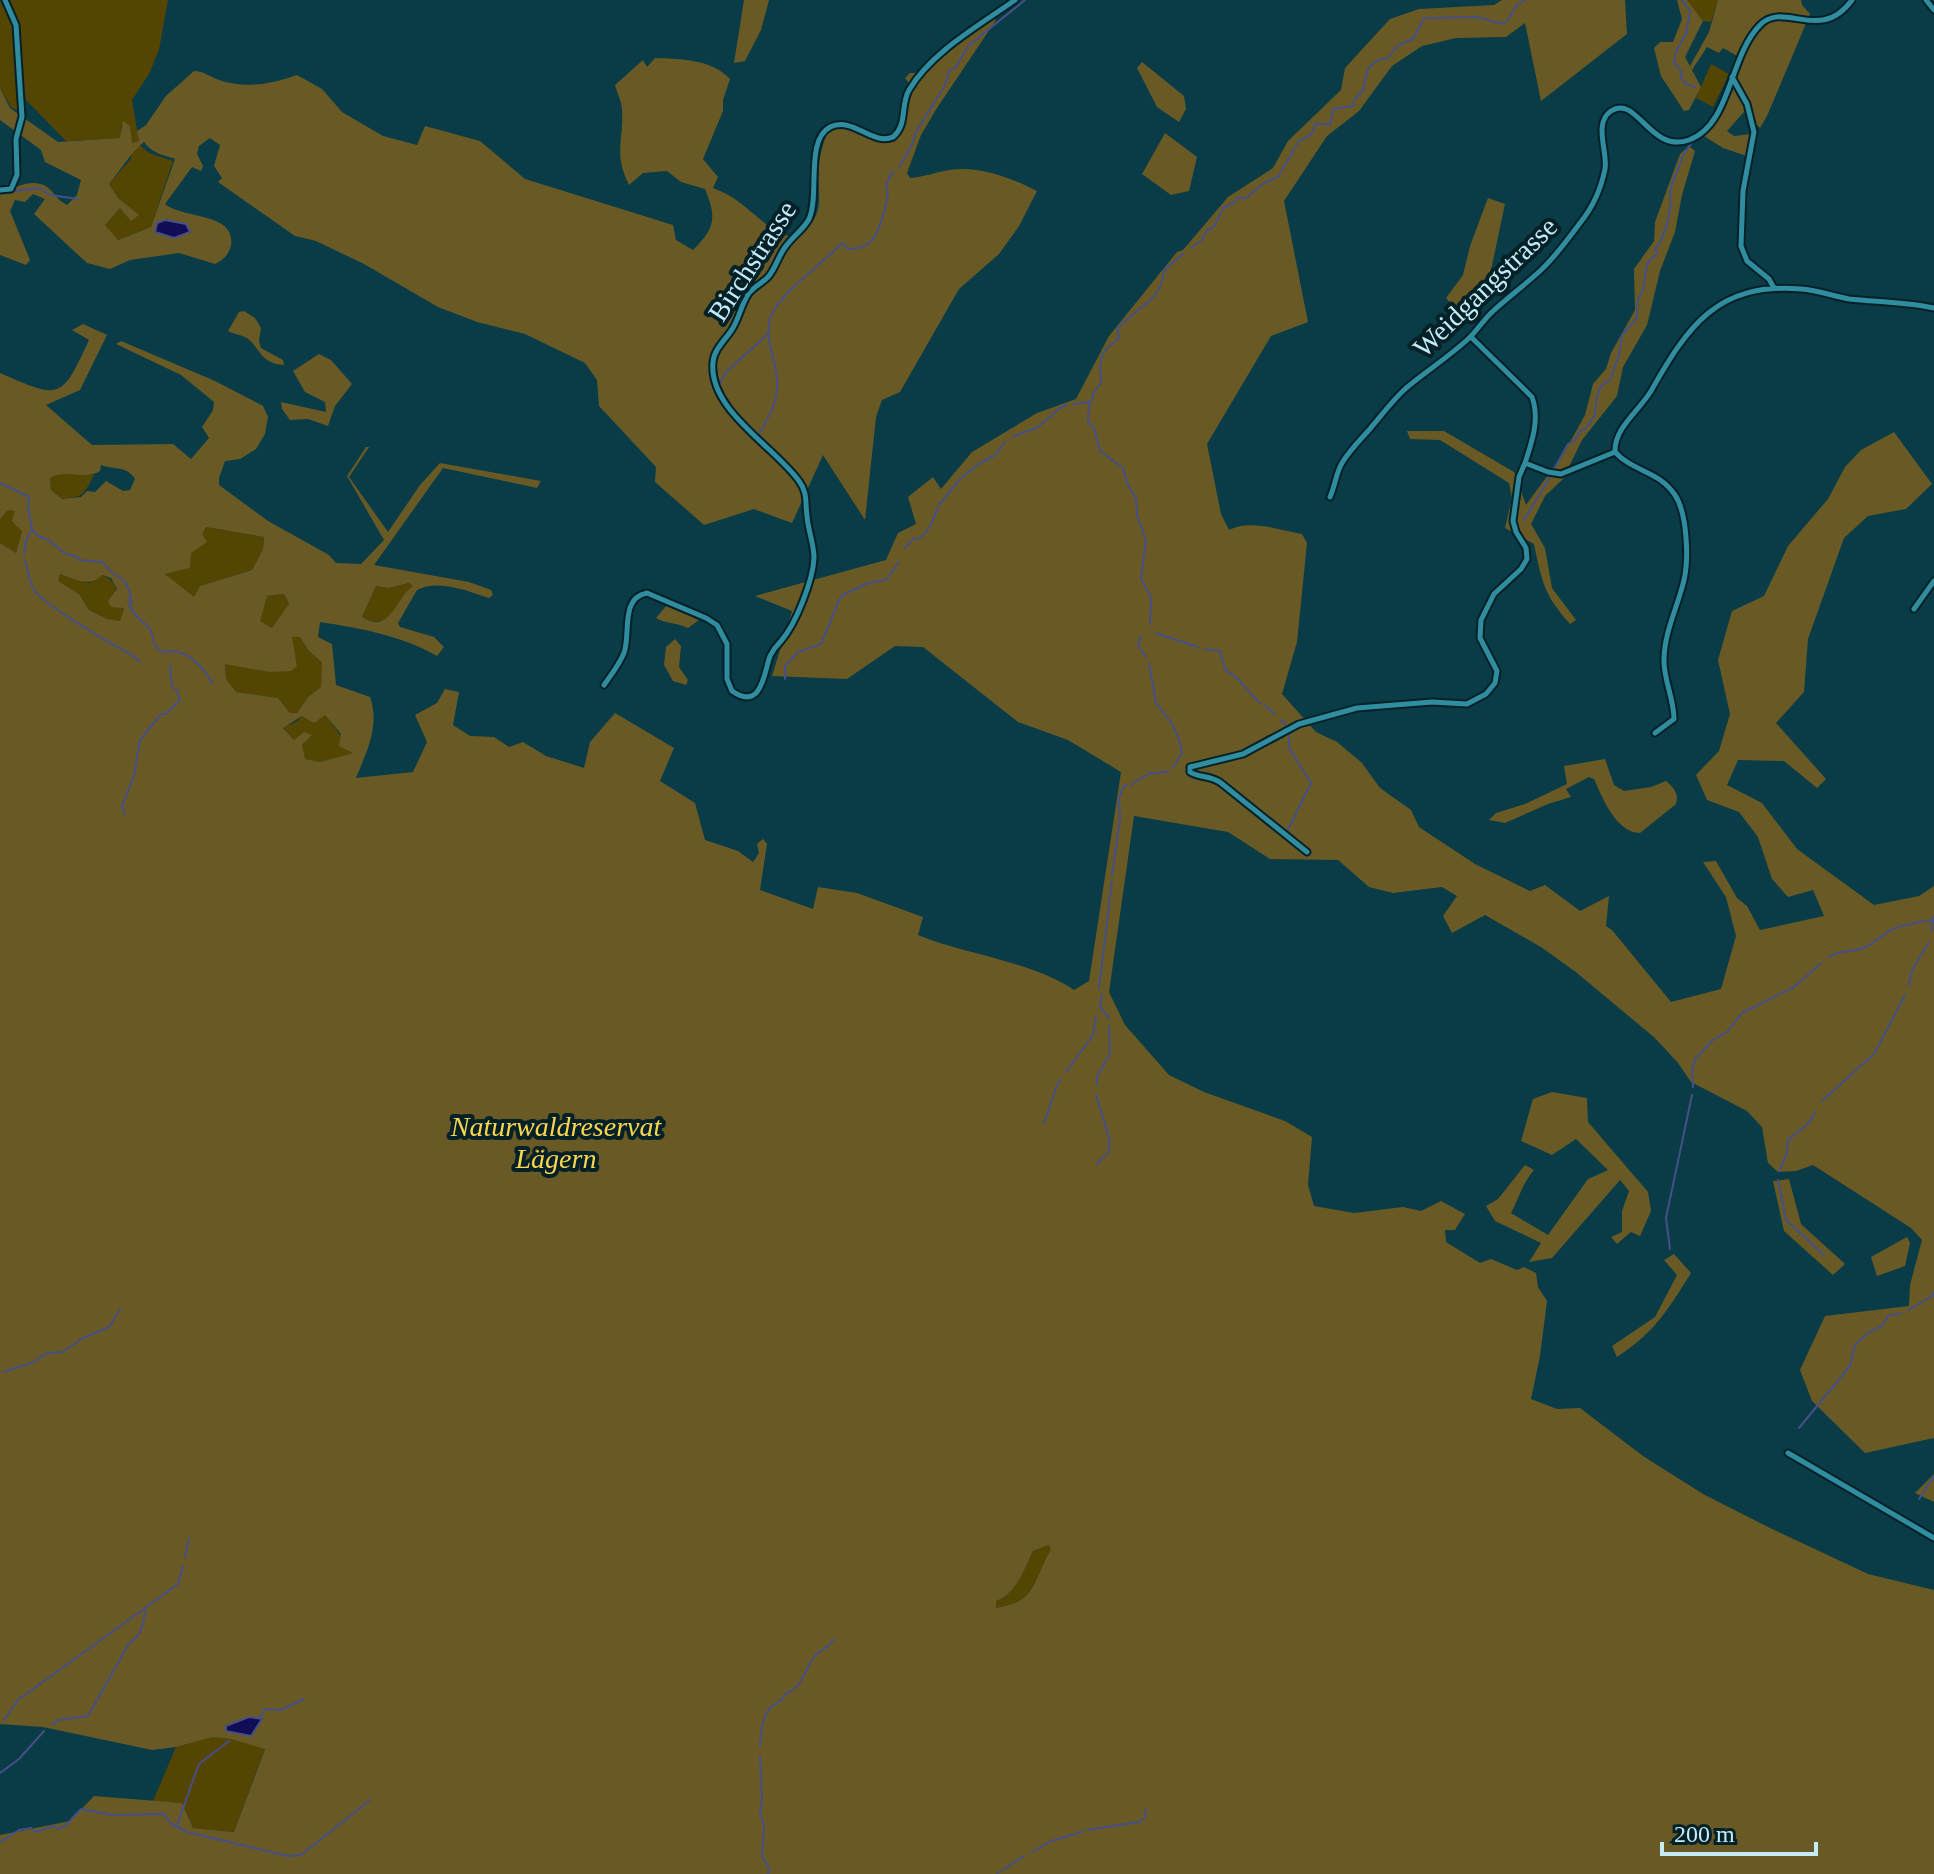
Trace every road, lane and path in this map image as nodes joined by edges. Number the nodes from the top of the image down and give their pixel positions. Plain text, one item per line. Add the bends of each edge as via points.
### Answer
1 (5, 0) edge
2 (1015, 0) edge
3 (1852, 0) edge
4 (1926, 0) edge
5 (1934, 10) edge
6 (1731, 76) junction
7 (0, 190) edge
8 (1774, 288) junction
9 (1934, 308) edge
10 (1471, 337) junction
11 (1615, 452) junction
12 (1525, 463) junction
13 (1330, 497) dead end
14 (1934, 581) edge
15 (1914, 609) dead end
16 (604, 685) dead end
17 (1655, 733) dead end
18 (1307, 852) dead end
19 (1788, 1453) dead end
20 (1934, 1538) edge

1 - 7 street via 16,25 22,117 17,178 11,189
2 - 16 street, Birchstrasse via 944,52 920,77 909,90 901,128 893,137 879,139 845,125 822,134 809,219 768,277 748,294 714,355 714,378 728,405 793,474 807,498 811,573 793,626 774,648 758,691 743,696 728,686 727,644 715,623 647,593 631,603 625,649
3 - 6 street via 1829,19 1765,20
4 - 5 street
6 - 8 street via 1747,104 1754,135 1743,191 1741,246 1747,261
6 - 10 street, Weidgangstrasse via 1713,122 1687,141 1662,140 1628,110 1607,114 1602,129 1605,169 1589,211 1544,267
8 - 9 street
8 - 11 street via 1730,299 1696,323 1642,407 1618,433
10 - 12 street via 1534,400 1534,430
10 - 13 street, Weidgangstrasse via 1395,399 1343,461
11 - 12 street via 1561,474
11 - 17 street via 1662,480 1677,498 1684,519 1685,575 1664,659 1674,719
12 - 18 street via 1513,521 1527,559 1491,598 1481,620 1480,638 1497,671 1486,694 1467,704 1357,708 1299,724 1243,754 1190,768 1193,775 1221,783
14 - 15 street
19 - 20 street

